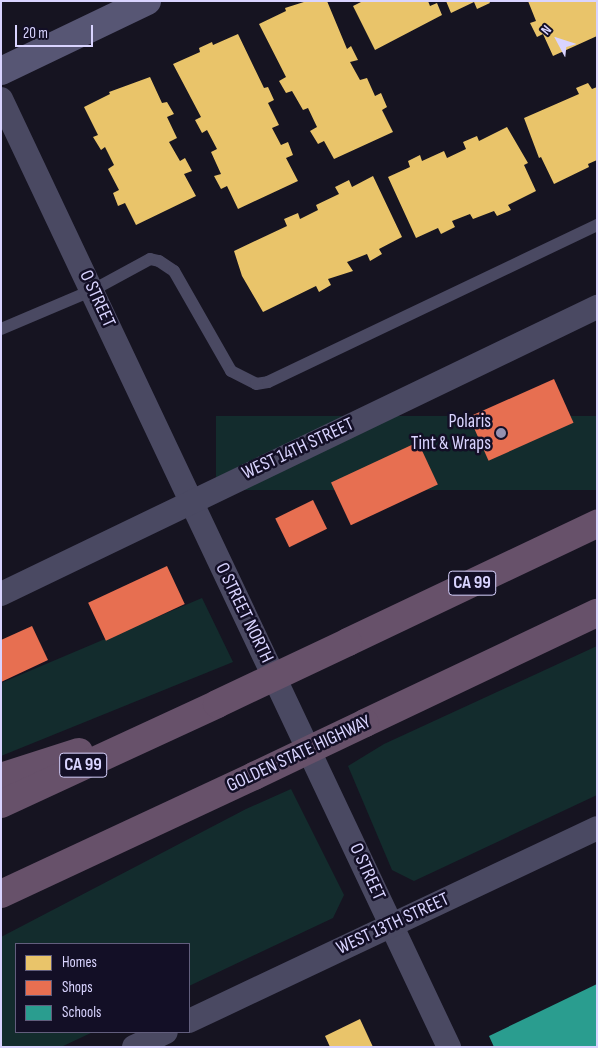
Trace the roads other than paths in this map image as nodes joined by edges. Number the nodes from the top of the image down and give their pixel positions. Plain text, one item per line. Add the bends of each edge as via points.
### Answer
1 (147, 1) edge
2 (115, 8) edge
3 (1, 71) edge
4 (1, 99) edge
5 (597, 225) edge
6 (93, 290) junction
7 (597, 307) edge
8 (1, 329) edge
9 (191, 501) junction
10 (597, 524) edge
11 (1, 594) edge
12 (597, 613) edge
13 (298, 725) joint
14 (164, 726) junction
15 (1, 777) edge
16 (1, 804) edge
17 (597, 828) edge
18 (74, 860) junction
19 (1, 894) edge
20 (1, 909) edge
21 (392, 925) junction
22 (190, 1021) edge
23 (164, 1033) edge
24 (134, 1047) edge
25 (450, 1047) edge

1 - 2 street
2 - 3 street
4 - 6 street, O STREET
5 - 6 lane via 268,382 256,384 242,380 223,361 174,271 167,264 150,259
6 - 8 lane
6 - 9 street, O STREET
7 - 9 street, WEST 14TH STREET
9 - 11 street, WEST 14TH STREET
9 - 13 street, O STREET NORTH
10 - 14 highway, CA 99, bridge
12 - 18 highway, GOLDEN STATE HIGHWAY, bridge
13 - 21 street, O STREET
14 - 15 highway
14 - 16 highway, CA 99
17 - 21 street, WEST 13TH STREET
18 - 19 highway, GOLDEN STATE HIGHWAY
18 - 20 highway
21 - 22 street, WEST 13TH STREET
21 - 25 street, O STREET
23 - 24 street

